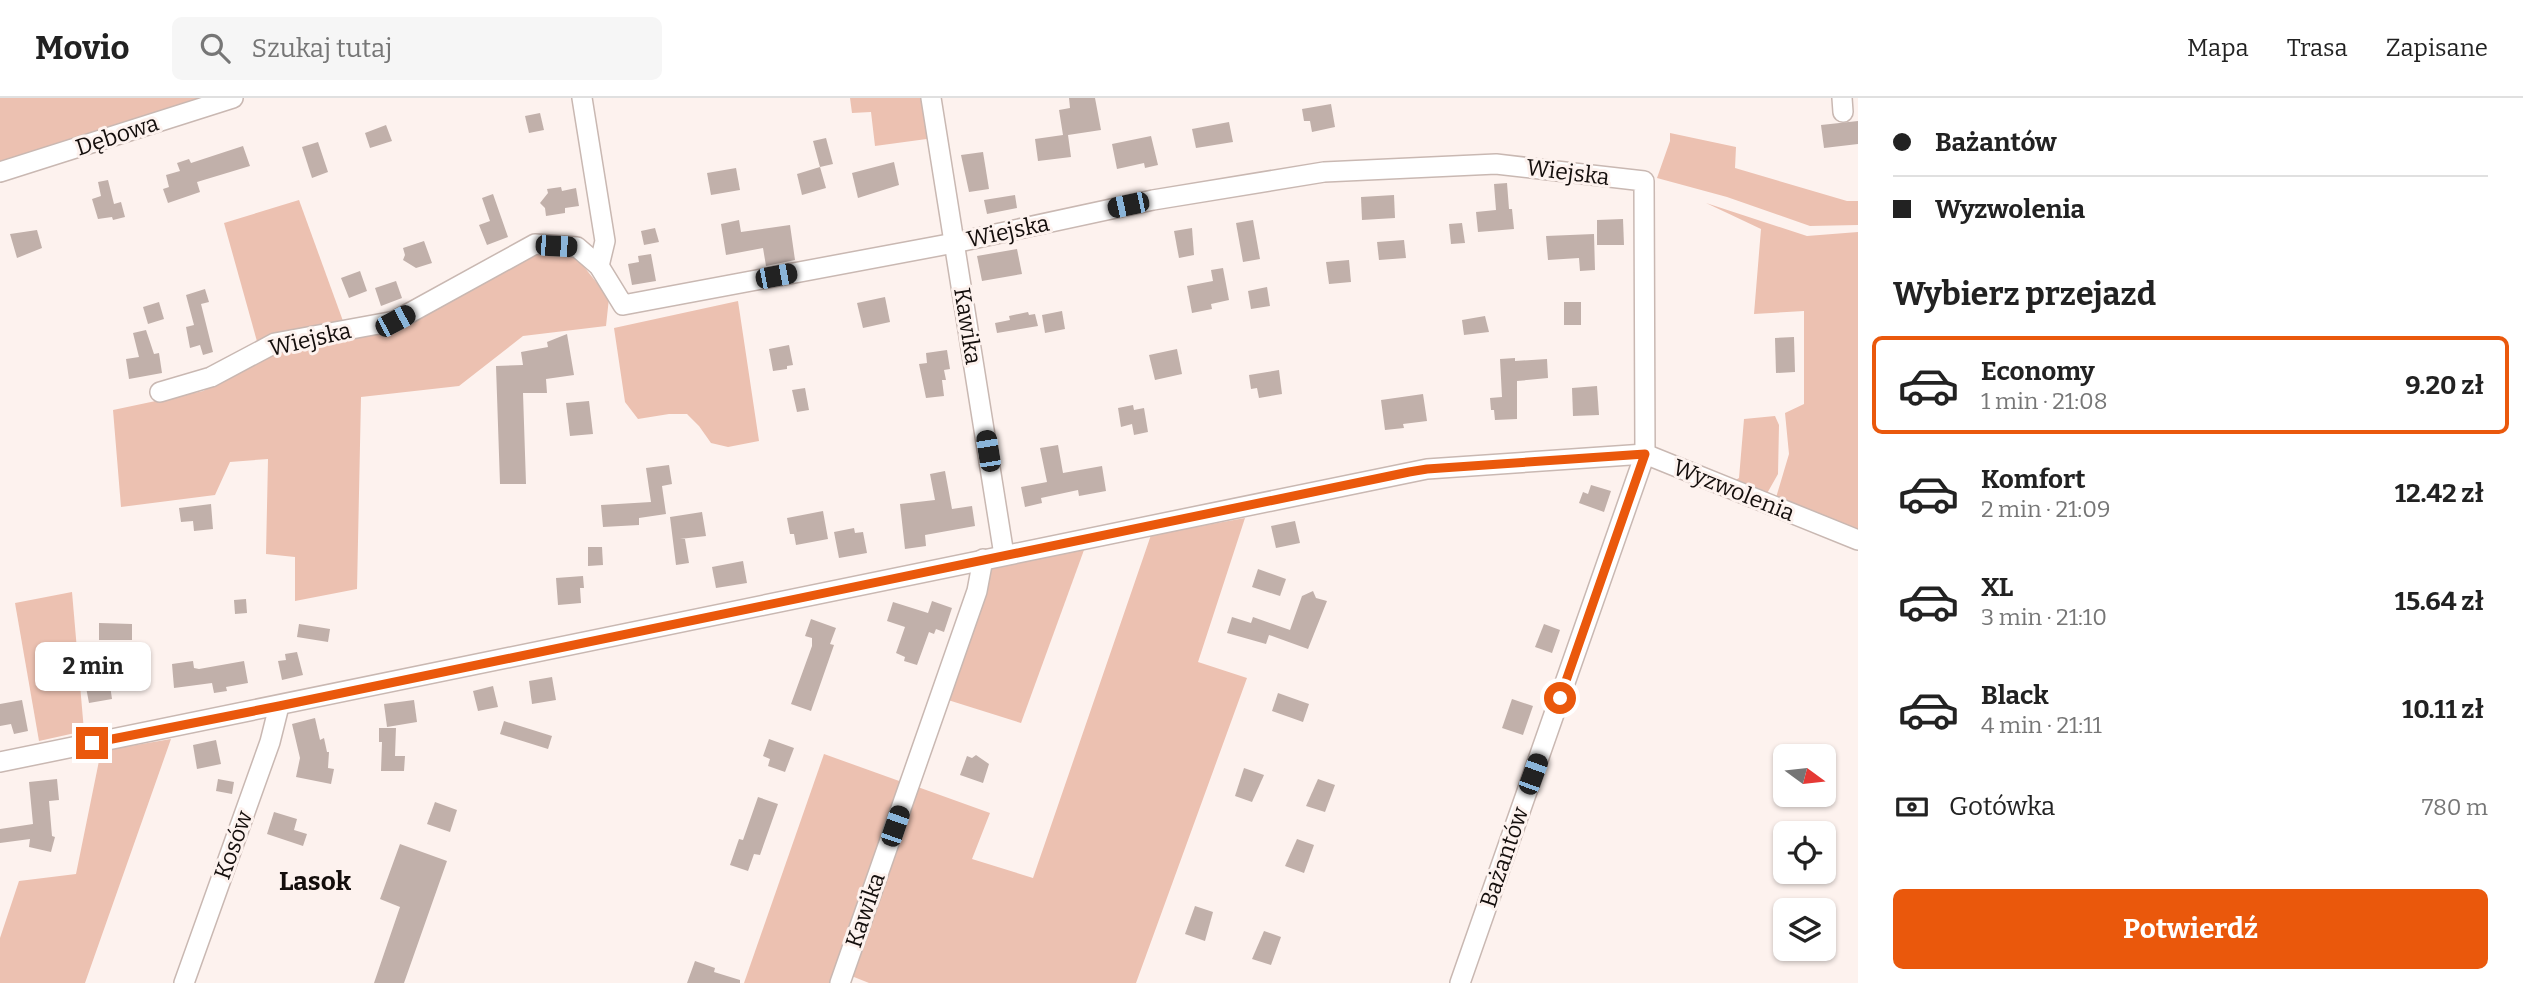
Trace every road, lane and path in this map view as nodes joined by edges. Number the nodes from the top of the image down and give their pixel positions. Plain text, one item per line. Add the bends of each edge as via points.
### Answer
1 (233, 98) edge
2 (582, 98) edge
3 (931, 98) edge
4 (0, 172) edge
5 (954, 243) junction
6 (599, 266) junction
7 (160, 392) dead end
8 (1645, 454) junction
9 (1858, 540) edge
10 (1004, 555) junction
11 (984, 559) junction
12 (279, 706) junction
13 (0, 762) edge
14 (184, 983) edge
15 (840, 983) edge
16 (1460, 983) edge

1 - 4 street, Dębowa
2 - 6 street via 605,241
3 - 5 street, Kawika
5 - 6 street, Wiejska via 623,305
5 - 8 street, Wiejska via 1153,200 1324,172 1496,164 1644,181
5 - 10 street, Kawika
6 - 7 street, Wiejska via 577,247 535,244 395,321 275,343 211,377
8 - 9 street, Wyzwolenia
8 - 10 street, Wyzwolenia via 1427,469
8 - 16 street, Bażantów
10 - 11 street, Wyzwolenia
11 - 12 street, Wyzwolenia
11 - 15 street, Kawika via 977,591
12 - 13 street, Wyzwolenia
12 - 14 street, Kosów

